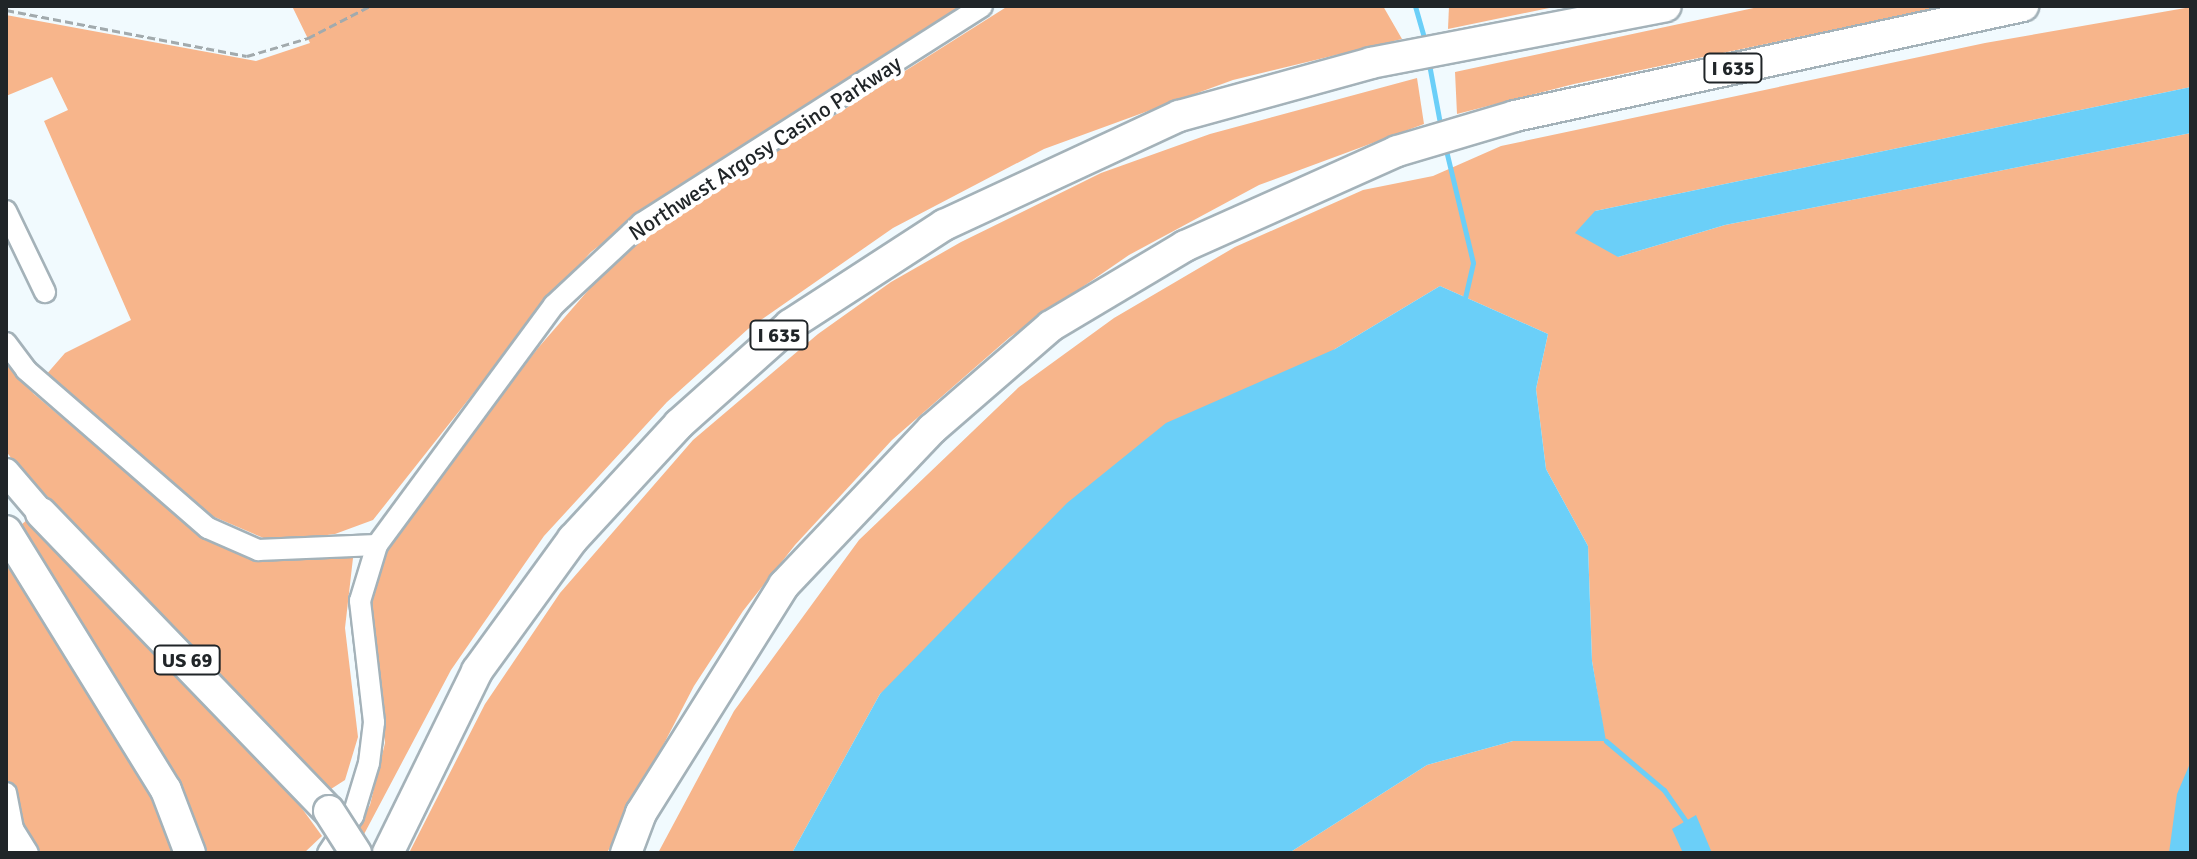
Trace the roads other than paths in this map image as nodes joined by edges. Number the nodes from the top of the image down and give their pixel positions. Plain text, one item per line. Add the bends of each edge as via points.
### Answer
1 (982, 6) edge
2 (1666, 6) edge
3 (2023, 6) edge
4 (6, 211) edge
5 (45, 292) dead end
6 (6, 343) edge
7 (6, 472) edge
8 (41, 513) joint
9 (6, 531) edge
10 (377, 545) junction
11 (6, 793) edge
12 (10, 838) edge
13 (28, 853) edge
14 (190, 853) edge
15 (328, 853) edge
16 (356, 853) edge
17 (388, 853) edge
18 (626, 853) edge

1 - 10 street, Northwest Argosy Casino Parkway via 642,223 554,305
2 - 17 highway, I 635 via 1371,63 1179,116 944,225 790,325 679,424 573,539 477,671
3 - 18 highway, I 635 via 1515,116 1397,151 1185,246 1051,326 932,429 784,585 641,813
4 - 5 street
6 - 10 street via 26,370 208,528 258,550
7 - 8 main road, US 69
8 - 16 highway, US 69, bridge via 329,811
9 - 14 highway via 166,790
10 - 15 street, Northwest Argosy Casino Parkway via 360,601 374,722 369,763 353,816
11 - 12 street
12 - 13 street

